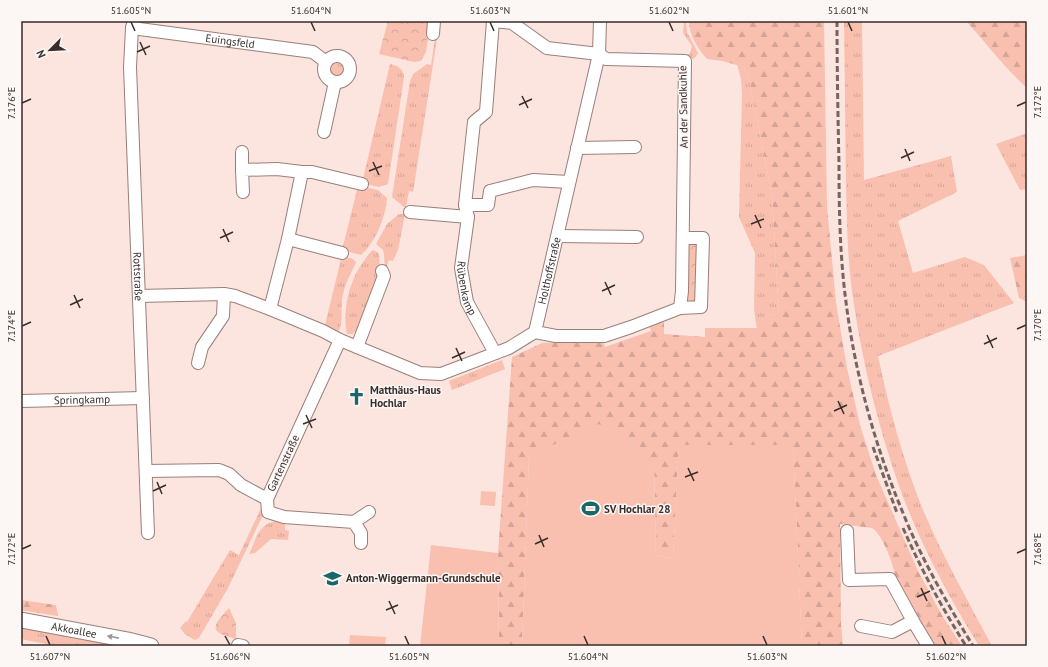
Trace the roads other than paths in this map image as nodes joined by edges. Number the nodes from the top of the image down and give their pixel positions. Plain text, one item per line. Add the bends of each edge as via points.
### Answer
1 (434, 21) edge
2 (493, 21) edge
3 (600, 21) edge
4 (133, 25) edge
5 (433, 34) dead end
6 (599, 54) junction
7 (326, 62) junction
8 (335, 82) junction
9 (324, 132) dead end
10 (577, 148) junction
11 (635, 148) dead end
12 (242, 152) dead end
13 (242, 170) junction
14 (302, 172) junction
15 (569, 182) junction
16 (362, 184) dead end
17 (243, 192) dead end
18 (466, 204) junction
19 (410, 212) dead end
20 (468, 217) junction
21 (558, 236) junction
22 (637, 237) dead end
23 (683, 238) junction
24 (288, 239) junction
25 (342, 253) dead end
26 (382, 271) dead end
27 (224, 294) junction
28 (139, 296) junction
29 (270, 308) junction
30 (680, 308) junction
31 (535, 332) junction
32 (340, 340) junction
33 (357, 347) junction
34 (495, 353) junction
35 (198, 363) dead end
36 (143, 398) junction
37 (21, 401) edge
38 (146, 471) junction
39 (267, 499) junction
40 (369, 512) dead end
41 (354, 522) junction
42 (847, 531) dead end
43 (148, 533) dead end
44 (361, 543) dead end
45 (21, 620) edge
46 (913, 621) junction
47 (860, 626) dead end
48 (151, 646) edge
49 (928, 646) edge

1 - 5 street
2 - 6 street via 512,23 547,48
2 - 18 street, Rübenkamp via 486,112 474,122
3 - 6 street, Holthoffstraße
4 - 7 street, Euingsfeld via 314,52
4 - 28 street, Rottstraße via 130,67
6 - 10 street, Holthoffstraße
6 - 23 street, An der Sandkuhle via 606,59 685,61
7 - 8 street via 325,75
7 - 8 street via 337,56 345,59 350,66 349,74 343,80
8 - 9 street
10 - 11 street
10 - 15 street, Holthoffstraße
12 - 13 street
13 - 14 street via 277,169
13 - 17 street
14 - 16 street
14 - 24 street
15 - 18 street via 533,180 490,191 488,205
15 - 21 street, Holthoffstraße
18 - 20 street, Rübenkamp
19 - 20 street
20 - 34 street, Rübenkamp via 461,268 467,302
21 - 22 street
21 - 31 street, Holthoffstraße
23 - 30 street, An der Sandkuhle
23 - 30 street via 703,238 702,307
24 - 25 street
24 - 29 street
26 - 33 street via 384,276
27 - 28 street
27 - 29 street
27 - 35 street via 223,316 202,347
28 - 36 street, Rottstraße
29 - 32 street
30 - 31 street via 604,336 556,336
31 - 34 street via 514,346
32 - 33 street
32 - 39 street, Gartenstraße
33 - 34 street via 420,373 433,374 441,374
36 - 37 street, Springkamp
36 - 38 street, Rottstraße
38 - 39 street, Gartenstraße via 219,470
38 - 43 street, Rottstraße
39 - 41 street, Gartenstraße via 268,512 284,517
40 - 41 street
41 - 44 street via 362,533
42 - 46 street via 848,580 890,579
48 -> 45 main road, Akkoallee
46 - 47 street via 892,632
46 - 49 street

